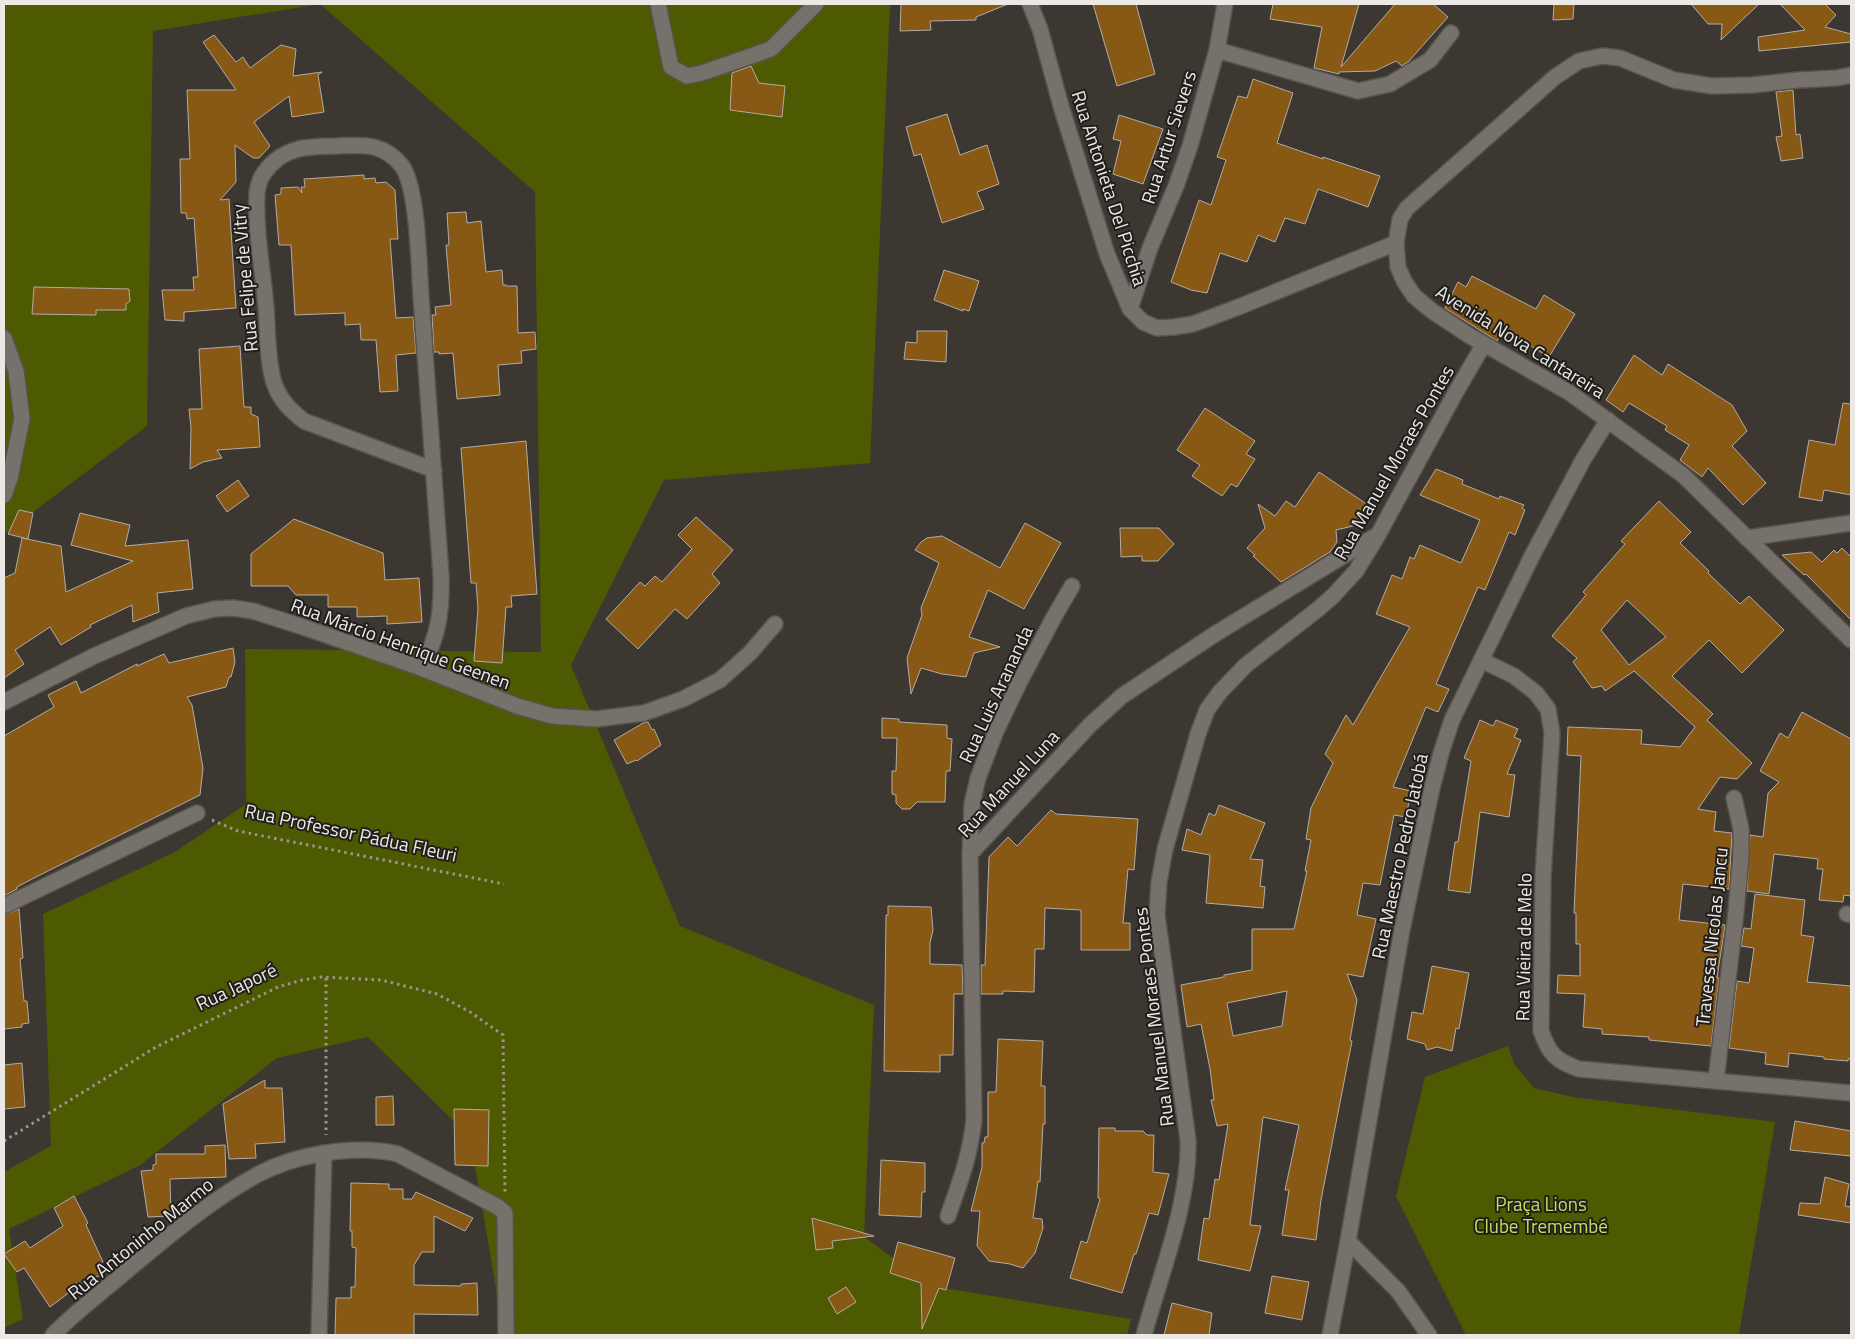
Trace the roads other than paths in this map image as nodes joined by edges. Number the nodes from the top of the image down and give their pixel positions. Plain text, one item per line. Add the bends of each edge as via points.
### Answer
1 (658, 4) edge
2 (816, 4) edge
3 (1030, 4) edge
4 (1225, 4) edge
5 (1451, 32) dead end
6 (1217, 50) junction
7 (1851, 75) edge
8 (1396, 243) junction
9 (1130, 309) junction
10 (4, 338) edge
11 (1484, 344) junction
12 (1608, 420) junction
13 (434, 470) junction
14 (4, 495) edge
15 (1851, 523) edge
16 (1378, 535) junction
17 (1747, 538) junction
18 (1072, 586) dead end
19 (774, 624) dead end
20 (1851, 640) edge
21 (1482, 660) junction
22 (421, 668) junction
23 (4, 702) edge
24 (1734, 798) dead end
25 (197, 812) road end
26 (970, 854) junction
27 (4, 906) edge
28 (1716, 1080) junction
29 (1851, 1093) edge
30 (324, 1153) junction
31 (948, 1216) dead end
32 (1348, 1241) junction
33 (53, 1335) edge
34 (319, 1335) edge
35 (506, 1335) edge
36 (1144, 1335) edge
37 (1330, 1335) edge
38 (1429, 1335) edge

1 - 2 street via 671,67 687,76 771,49
3 - 9 street, Rua Antonieta Del Picchia via 1107,254
4 - 6 street, Rua Artur Sievers
5 - 6 street via 1430,60 1390,84 1358,91
6 - 9 street, Rua Artur Sievers via 1190,146
7 - 8 street, Avenida Nova Cantareira via 1712,86 1674,80 1620,58 1602,56 1580,61 1555,76 1407,208 1400,218
8 - 9 street, Rua Antonieta Del Picchia via 1193,324 1157,328 1143,322
8 - 11 street, Avenida Nova Cantareira via 1398,267 1414,296
10 - 14 street via 16,371 22,419
11 - 12 street, Avenida Nova Cantareira
11 - 16 street, Rua Manuel Moraes Pontes
12 - 17 street, Avenida Nova Cantareira via 1684,476
12 - 21 street, Rua Maestro Pedro Jatobá via 1578,468
13 - 13 street, Rua Felipe de Vitry via 410,182 402,167 375,146 303,147 290,152 264,172 257,190 270,356 278,393 289,410 304,421
13 - 22 street, Rua Felipe de Vitry via 442,575 441,614 431,651
15 - 17 street
16 - 26 street, Rua Manuel Luna via 1215,634 1122,696 1090,724
16 - 36 street, Rua Manuel Moraes Pontes via 1356,570 1333,596 1246,665 1220,692 1207,710 1198,734 1165,849 1157,915 1188,1140 1187,1174
17 - 20 street, Avenida Nova Cantareira
18 - 26 street, Rua Luis Arananda via 1019,683 978,778 972,804
19 - 22 street, Rua Márcio Henrique Geenen via 750,653 720,680 682,700 644,713 596,719 552,716 517,706
21 - 28 street, Rua Vieira de Melo via 1514,676 1536,693 1548,709 1552,733 1543,876 1541,1031 1547,1048 1565,1064 1579,1069
21 - 32 street, Rua Maestro Pedro Jatobá via 1452,720 1432,788 1402,930
22 - 23 street, Rua Márcio Henrique Geenen via 253,611 214,609 198,612 94,656
24 - 28 street, Travessa Nicolas Jancu via 1741,829 1741,855
25 - 27 street
26 - 31 street, Rua Manuel Luna via 974,1120 966,1167
28 - 29 street, Rua Vieira de Melo
30 - 33 street, Rua Antoninho Marmo via 256,1175 210,1205 160,1243
30 - 34 street
30 - 35 street, Rua Antoninho Marmo via 360,1149 398,1154 505,1213
32 - 37 street, Rua Maestro Pedro Jatobá
32 - 38 street via 1398,1291

